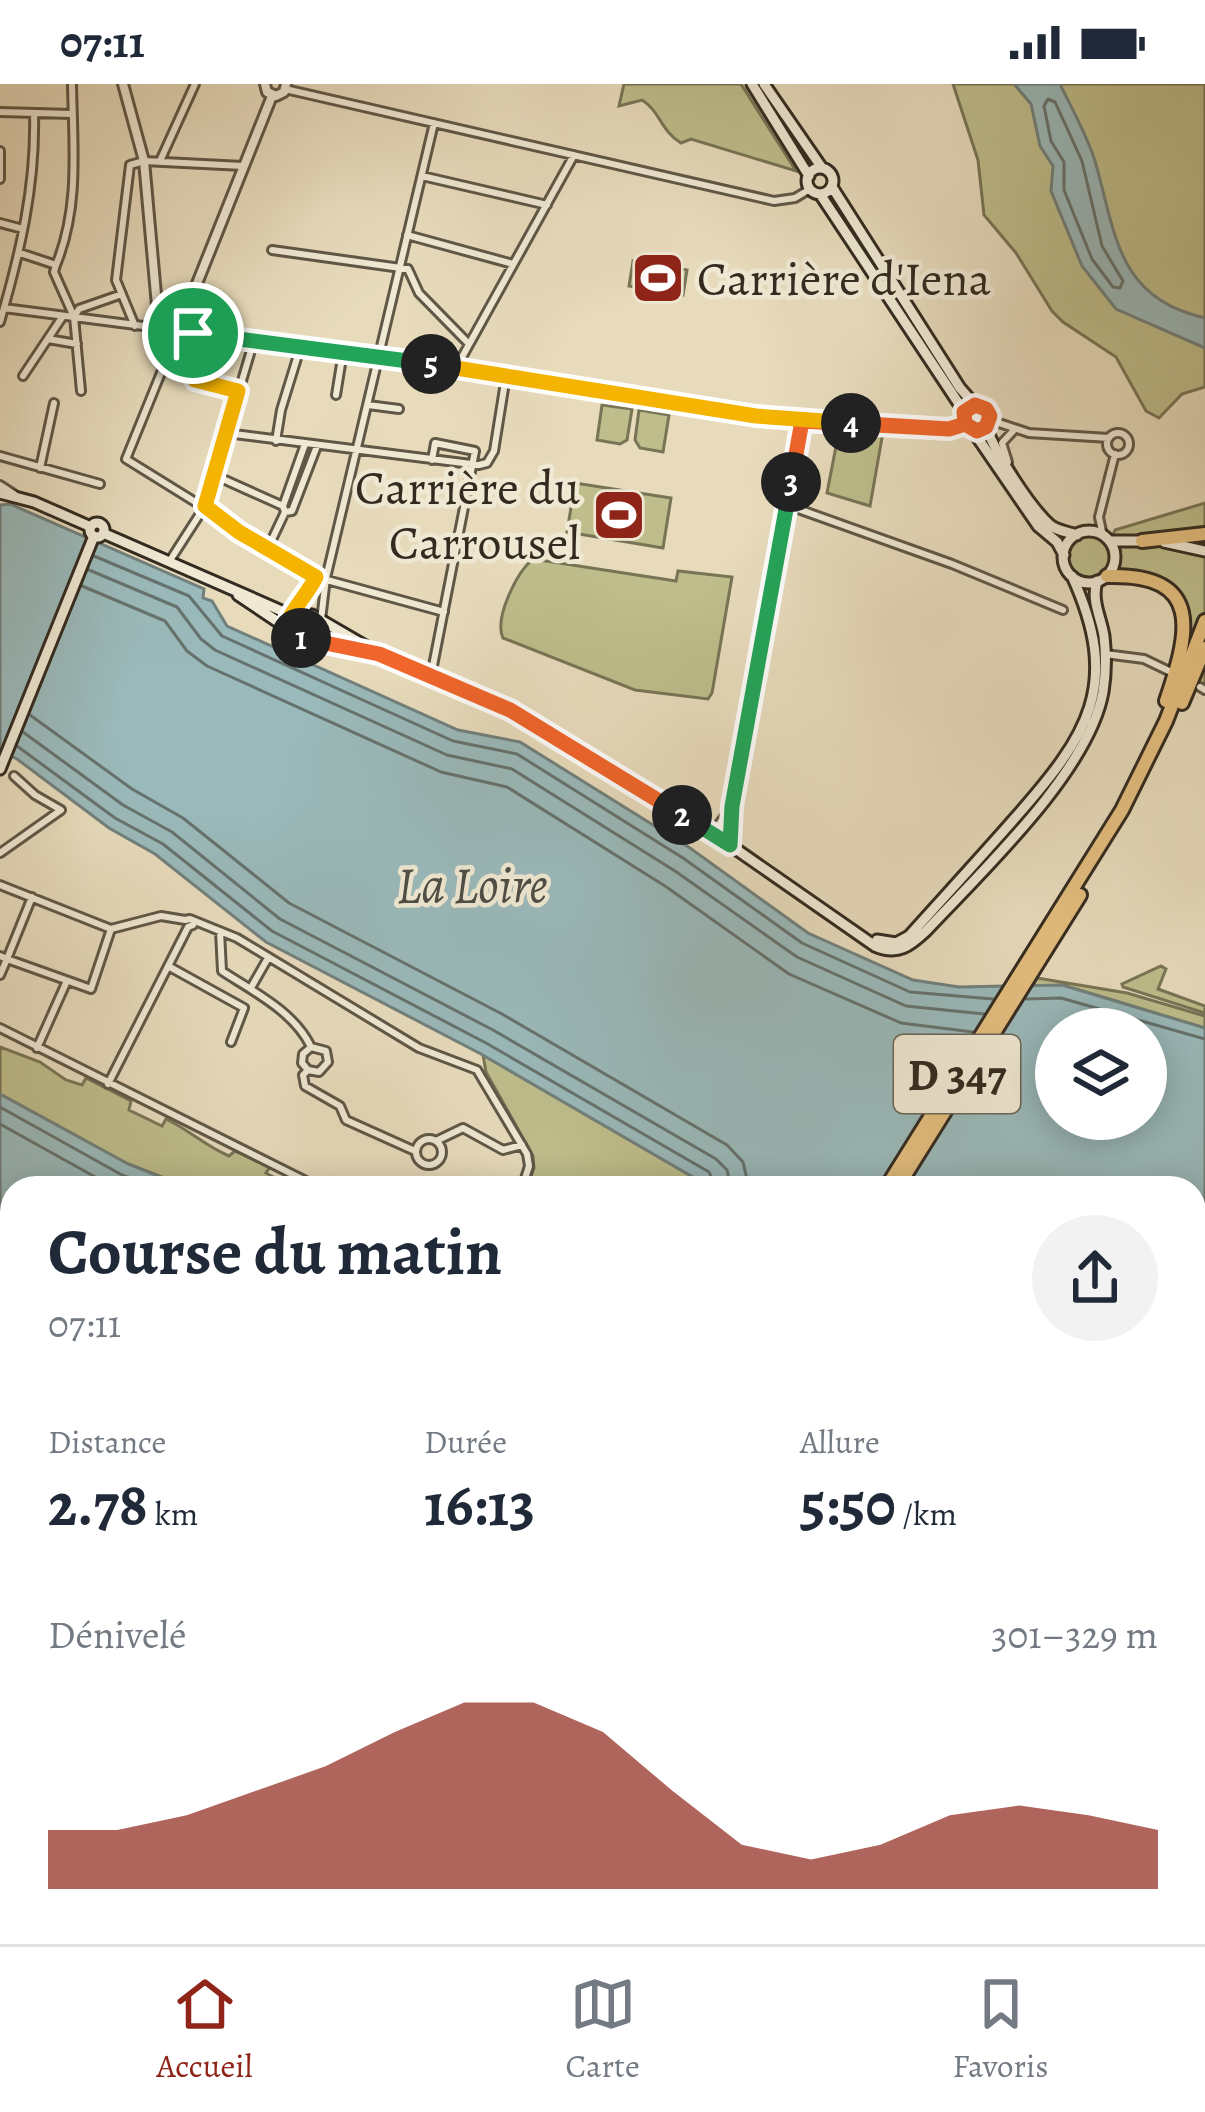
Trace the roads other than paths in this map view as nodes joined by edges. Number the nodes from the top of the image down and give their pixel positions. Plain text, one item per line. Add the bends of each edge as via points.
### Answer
1 (72, 84) edge
2 (123, 84) edge
3 (195, 84) edge
4 (263, 84) edge
5 (752, 84) edge
6 (764, 84) edge
7 (286, 87) edge
8 (272, 96) junction
9 (0, 112) edge
10 (34, 113) junction
11 (72, 114) junction
12 (434, 123) junction
13 (0, 151) edge
14 (574, 155) junction
15 (144, 161) junction
16 (160, 161) junction
17 (243, 166) junction
18 (822, 168) junction
19 (422, 176) junction
20 (808, 176) junction
21 (0, 179) edge
22 (832, 187) junction
23 (815, 192) junction
24 (548, 205) junction
25 (0, 223) edge
26 (23, 229) junction
27 (407, 235) junction
28 (272, 250) dead end
29 (20, 253) junction
30 (513, 264) junction
31 (56, 265) junction
32 (400, 267) junction
33 (122, 294) junction
34 (2, 308) edge
35 (63, 316) junction
36 (74, 317) junction
37 (0, 322) edge
38 (135, 326) junction
39 (159, 328) junction
40 (178, 331) junction
41 (193, 333) junction
42 (48, 339) junction
43 (254, 340) junction
44 (468, 343) junction
45 (77, 344) junction
46 (302, 344) junction
47 (343, 352) junction
48 (378, 356) junction
49 (456, 368) junction
50 (23, 376) dead end
51 (506, 376) junction
52 (80, 391) dead end
53 (238, 391) junction
54 (336, 395) dead end
55 (54, 404) dead end
56 (368, 405) junction
57 (975, 405) junction
58 (400, 409) dead end
59 (802, 421) junction
60 (968, 423) junction
61 (988, 424) junction
62 (1014, 430) junction
63 (226, 433) junction
64 (1109, 438) junction
65 (276, 441) junction
66 (305, 444) junction
67 (317, 446) junction
68 (358, 451) junction
69 (1115, 454) junction
70 (0, 456) edge
71 (428, 459) junction
72 (469, 466) junction
73 (40, 467) junction
74 (1011, 472) junction
75 (214, 475) junction
76 (100, 484) dead end
77 (0, 489) edge
78 (787, 505) junction
79 (205, 506) junction
80 (287, 510) junction
81 (95, 534) junction
82 (1205, 534) edge
83 (1077, 535) junction
84 (1106, 538) junction
85 (1142, 541) junction
86 (268, 548) junction
87 (1205, 553) edge
88 (1064, 554) junction
89 (1115, 557) junction
90 (169, 562) junction
91 (1072, 576) junction
92 (316, 577) junction
93 (1102, 578) junction
94 (328, 582) junction
95 (232, 590) junction
96 (1063, 610) dead end
97 (444, 612) junction
98 (298, 613) junction
99 (321, 620) junction
100 (1205, 621) edge
101 (291, 632) junction
102 (313, 633) junction
103 (1205, 648) edge
104 (379, 654) junction
105 (1100, 654) junction
106 (1205, 663) edge
107 (1171, 672) dead end
108 (431, 676) junction
109 (1199, 686) edge
110 (2, 764) edge
111 (14, 776) dead end
112 (732, 806) junction
113 (712, 834) junction
114 (730, 845) junction
115 (0, 854) edge
116 (0, 885) edge
117 (32, 897) junction
118 (189, 923) junction
119 (111, 929) junction
120 (220, 930) junction
121 (1045, 933) junction
122 (3, 958) edge
123 (268, 958) junction
124 (1033, 962) junction
125 (168, 966) junction
126 (0, 975) edge
127 (66, 982) junction
128 (251, 986) junction
129 (0, 1028) edge
130 (231, 1042) dead end
131 (311, 1047) junction
132 (37, 1048) junction
133 (308, 1070) junction
134 (108, 1084) junction
135 (436, 1141) junction
136 (522, 1145) junction
137 (415, 1151) junction
138 (296, 1176) edge
139 (526, 1176) edge
140 (894, 1176) edge
141 (904, 1176) edge

1 - 11 street
2 - 15 street
3 - 16 street
4 - 8 street
5 - 20 main road
6 - 18 main road
7 - 8 street
7 - 12 street
8 - 17 street
9 - 10 street
10 - 11 street
10 - 26 street
11 - 31 street via 74,176
12 - 14 street
12 - 19 street
13 - 21 street
14 - 23 street via 774,201
14 - 24 street
15 - 16 street
15 - 33 street via 130,165 116,280
15 - 39 street
16 - 17 street
17 - 40 street
18 - 20 main road
18 - 22 main road
19 - 24 street
19 - 27 street
20 - 23 main road
22 - 23 main road
22 - 57 main road
23 - 60 main road
24 - 30 street
25 - 26 street
26 - 29 street
27 - 30 street
27 - 32 street
28 - 32 street
29 - 31 street
29 - 34 street
30 - 44 street
31 - 36 street
32 - 44 street
32 - 48 street
33 - 36 street
33 - 38 street
34 - 35 street
34 - 37 street
35 - 36 street
35 - 42 street
36 - 38 street
36 - 45 street
38 - 39 street
39 - 40 street
40 - 41 street
40 - 79 street via 126,459
41 - 43 street
41 - 53 street via 195,380
42 - 45 street
42 - 50 street
43 - 46 street
43 - 53 street
44 - 49 street
45 - 52 street
46 - 47 street
46 - 65 street
47 - 48 street
47 - 54 street
48 - 49 street
48 - 56 street
49 - 51 street
51 - 59 street
51 - 72 street via 494,451 487,463
53 - 63 street
55 - 73 street
56 - 58 street
56 - 68 street
57 - 60 main road
57 - 61 main road via 986,409
59 - 60 street via 949,429
59 - 78 street
60 - 61 main road
60 - 88 main road
61 - 62 street
61 - 74 main road
62 - 64 street
62 - 74 street via 1002,442
63 - 65 street
63 - 75 street
64 - 69 street
64 - 69 street via 1118,433 1129,441 1126,452
65 - 66 street
66 - 67 street
66 - 80 street
67 - 68 street
67 - 80 street
68 - 71 street
68 - 94 street
69 - 84 street via 1099,520
70 - 73 street
71 - 72 street
71 - 72 street via 434,443 470,447
72 - 97 street
73 - 76 street
74 - 83 main road via 1051,526
75 - 79 street
75 - 80 street
77 - 81 main road
78 - 96 street
78 - 112 street
79 - 86 street
79 - 90 street
80 - 86 street
81 - 90 main road
81 - 110 main road
82 - 85 highway
83 - 84 main road
83 - 88 main road
84 - 85 main road
84 - 89 main road
85 - 87 main road
86 - 92 street
87 - 89 main road via 1161,545
88 - 91 main road
89 - 93 main road
90 - 95 main road
91 - 93 main road
91 - 105 main road
92 - 94 street
92 - 98 street
93 - 105 main road via 1094,595
93 - 121 highway via 1162,584 1180,603 1186,637 1143,759
94 - 97 street
94 - 99 street
95 - 98 main road
95 - 101 main road
97 - 108 street
98 - 99 main road
98 - 101 main road
98 - 102 main road via 313,620
99 - 102 main road
99 - 104 main road
100 - 121 highway, D 347 via 1122,810
101 - 102 main road
101 - 104 main road via 314,644
103 - 109 highway, D 347
104 - 108 main road
105 - 107 street
105 - 114 main road via 1099,708 1077,759 909,946 875,946
106 - 109 highway
108 - 113 main road via 510,710
109 - 124 highway, D 347 via 1108,849
111 - 115 street via 62,810
112 - 113 street
112 - 114 street
113 - 114 main road
116 - 117 street
117 - 119 street
117 - 122 street
118 - 119 street via 161,916
118 - 120 street
118 - 125 street
119 - 127 street via 91,989
120 - 123 street
120 - 128 street via 222,971
121 - 124 highway, D 347
122 - 126 street
122 - 127 street
123 - 128 street
123 - 136 street via 419,1048 477,1070
124 - 140 highway, D 347
124 - 141 highway, D 347
125 - 130 street via 244,1008
125 - 134 street
127 - 132 street
128 - 131 street
129 - 132 street
131 - 133 street via 302,1058
131 - 133 street via 322,1048 328,1061 319,1072
132 - 134 street
133 - 137 street via 305,1086 340,1106 346,1120
134 - 138 street
135 - 136 street via 463,1128 502,1150
135 - 137 street via 422,1141
135 - 137 street via 436,1163 421,1163
136 - 139 street

